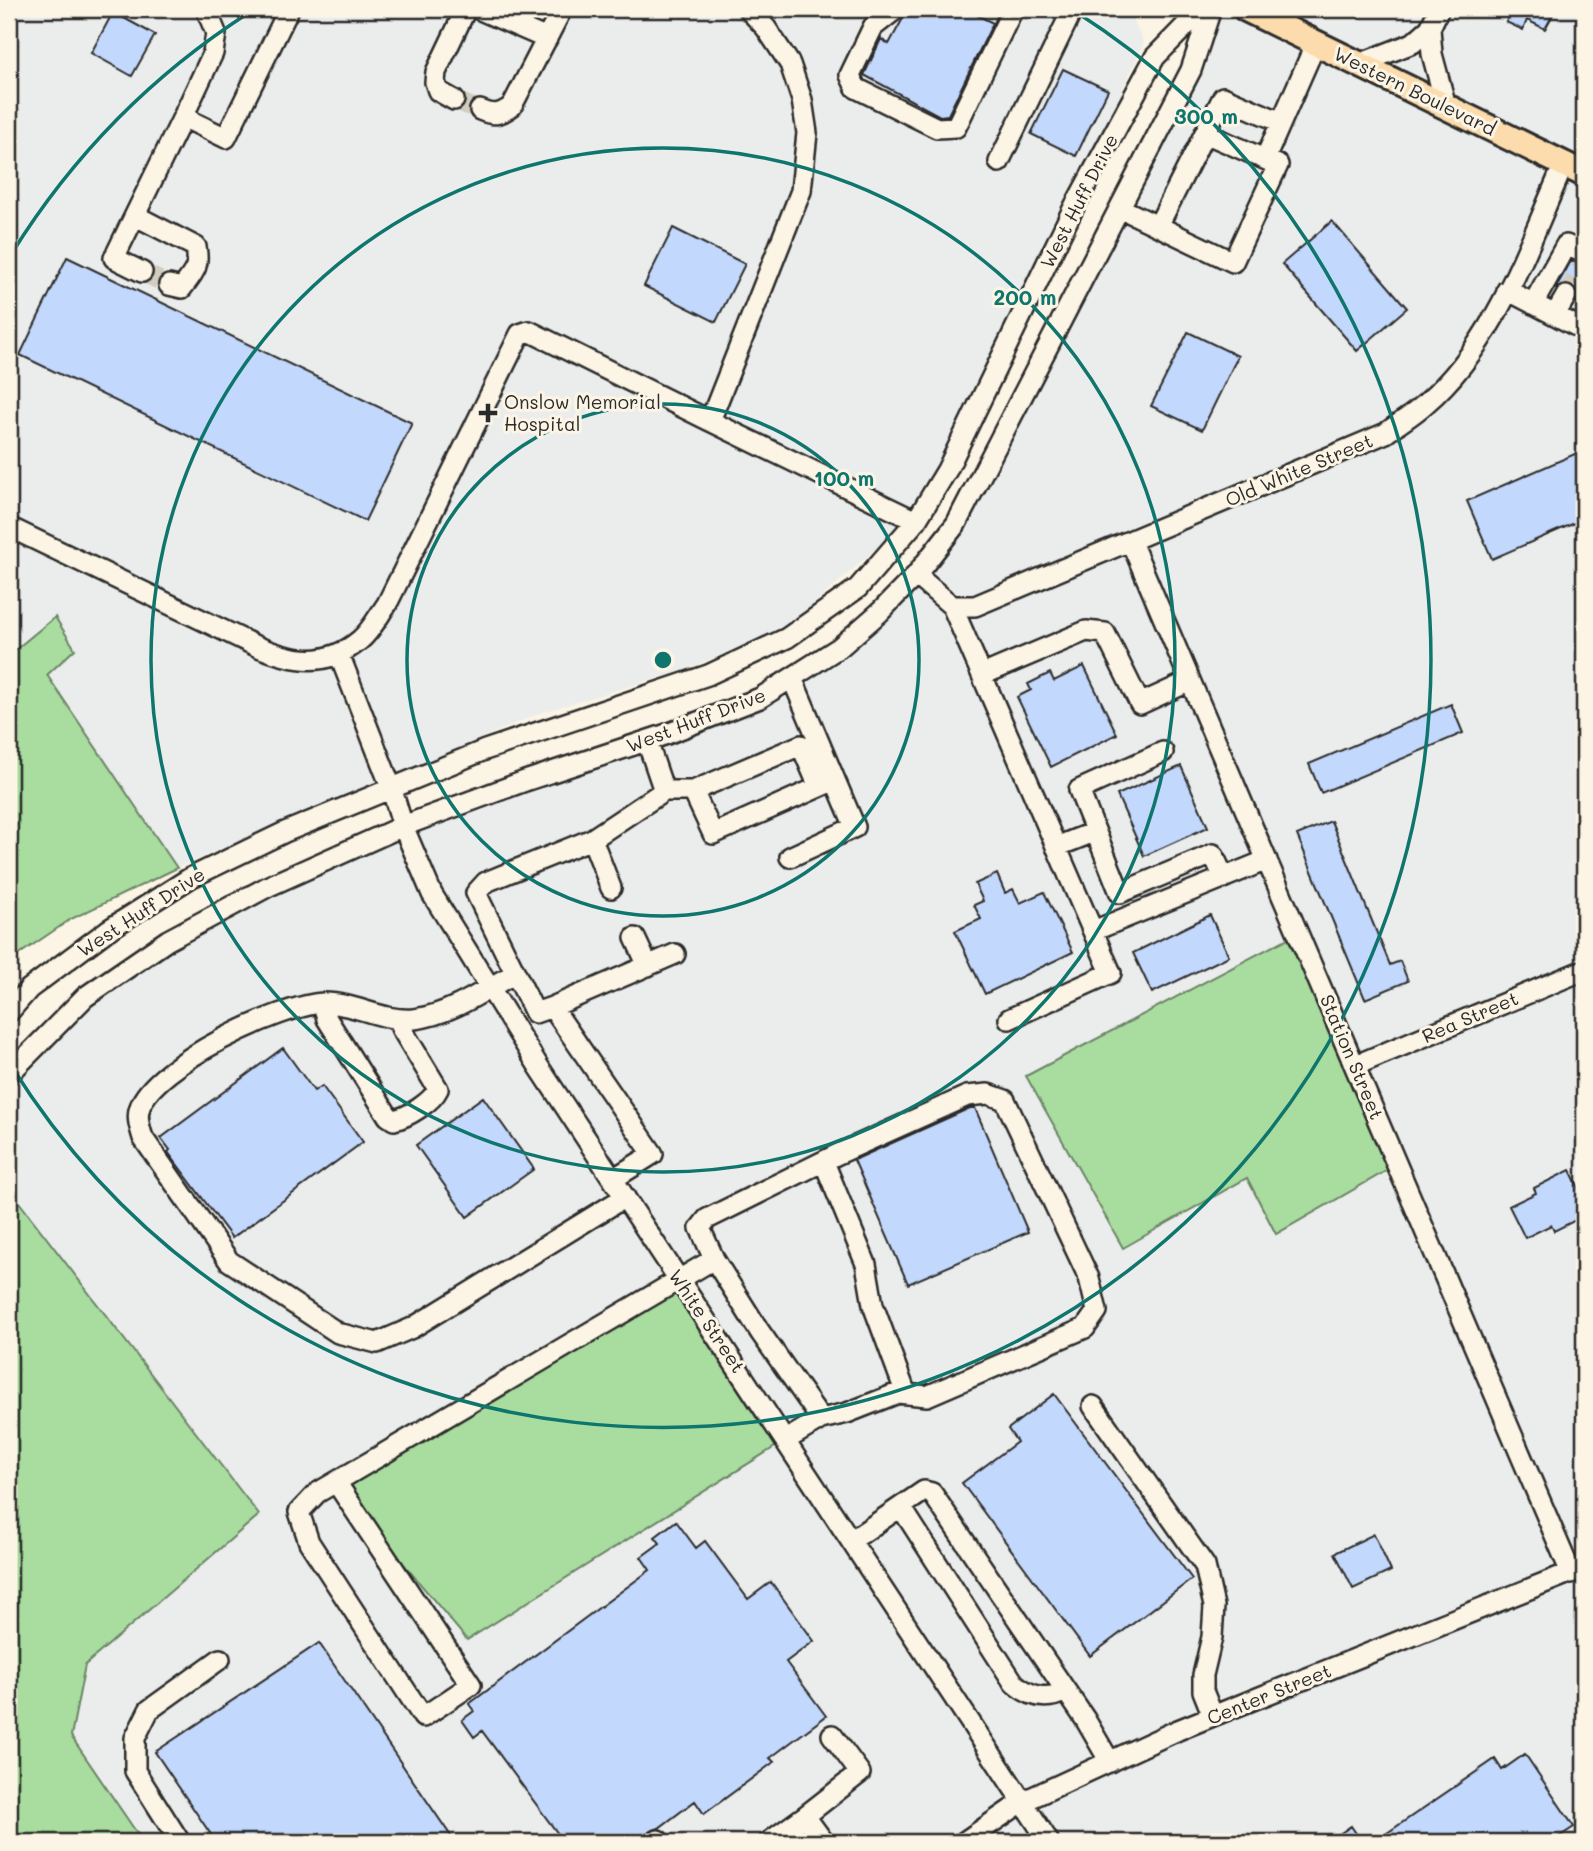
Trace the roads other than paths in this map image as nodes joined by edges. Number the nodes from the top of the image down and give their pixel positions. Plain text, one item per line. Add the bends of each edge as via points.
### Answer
1 (206, 9) edge
2 (289, 9) edge
3 (466, 9) edge
4 (478, 9) edge
5 (562, 9) edge
6 (748, 9) edge
7 (896, 9) edge
8 (1013, 9) edge
9 (1073, 9) edge
10 (1202, 9) edge
11 (1211, 9) edge
12 (1246, 9) edge
13 (1438, 9) edge
14 (1430, 29) junction
15 (547, 40) junction
16 (1316, 43) junction
17 (1359, 64) junction
18 (454, 100) tunnel mouth
19 (1446, 106) junction
20 (480, 110) tunnel mouth
21 (183, 117) junction
22 (1281, 122) junction
23 (1205, 133) junction
24 (1265, 159) junction
25 (999, 162) dead end
26 (1574, 169) edge
27 (1120, 208) junction
28 (136, 216) junction
29 (1158, 226) junction
30 (1584, 261) edge
31 (142, 272) tunnel mouth
32 (169, 285) dead end
33 (1507, 290) junction
34 (1566, 296) tunnel mouth
35 (1533, 304) junction
36 (1555, 315) junction
37 (1584, 330) edge
38 (710, 421) junction
39 (916, 521) junction
40 (9, 527) edge
41 (1131, 542) junction
42 (916, 575) junction
43 (952, 606) junction
44 (339, 654) junction
45 (982, 675) junction
46 (792, 678) junction
47 (1190, 681) junction
48 (647, 741) junction
49 (1163, 752) dead end
50 (827, 784) junction
51 (391, 787) junction
52 (664, 791) junction
53 (693, 791) junction
54 (403, 826) junction
55 (1094, 832) junction
56 (592, 839) junction
57 (1056, 847) junction
58 (790, 857) dead end
59 (1267, 860) junction
60 (1224, 878) junction
61 (611, 888) dead end
62 (1120, 893) junction
63 (1129, 916) junction
64 (1093, 931) junction
65 (635, 938) dead end
66 (675, 954) dead end
67 (648, 966) junction
68 (1584, 970) edge
69 (515, 973) junction
70 (489, 988) junction
71 (323, 1003) junction
72 (552, 1007) junction
73 (9, 1012) edge
74 (402, 1019) junction
75 (1009, 1019) dead end
76 (1356, 1065) junction
77 (9, 1074) edge
78 (824, 1162) junction
79 (613, 1179) junction
80 (625, 1197) junction
81 (713, 1259) junction
82 (680, 1279) junction
83 (906, 1394) junction
84 (1093, 1406) dead end
85 (821, 1419) junction
86 (786, 1440) junction
87 (336, 1482) junction
88 (901, 1507) junction
89 (852, 1540) junction
90 (1578, 1570) edge
91 (220, 1659) dead end
92 (1066, 1691) junction
93 (1213, 1716) junction
94 (832, 1735) dead end
95 (1110, 1762) junction
96 (1022, 1802) junction
97 (805, 1816) junction
98 (180, 1842) edge
99 (769, 1842) edge
100 (824, 1842) edge
101 (964, 1842) edge
102 (1049, 1842) edge

1 - 21 street via 216,33 213,53
2 - 21 street via 226,138
3 - 18 street via 436,72 438,91
4 - 15 street
5 - 15 street
6 - 38 street via 790,64 807,133 801,191
7 - 8 street via 873,27 850,75 856,88 937,128 956,127
9 - 25 street
10 - 39 street, West Huff Drive via 1155,57 1074,207 947,470
11 - 27 street, West Huff Drive via 1191,70
12 - 16 main road, Western Boulevard
13 - 14 street
14 - 17 street via 1413,43
14 - 19 street
15 - 20 street via 512,106 493,116
16 - 17 main road, Western Boulevard
16 - 22 street
17 - 19 main road, Western Boulevard
19 - 26 main road, Western Boulevard
21 - 28 street
22 - 23 street via 1223,97
22 - 24 street
23 - 24 street
23 - 29 street
24 - 29 street via 1278,165 1233,262
26 - 33 street, Old White Street
27 - 29 street
27 - 42 street, West Huff Drive via 956,524
28 - 31 street via 114,258
28 - 32 street via 196,247 199,261 195,271 182,288
30 - 35 street via 1566,245
33 - 35 street
33 - 41 street, Old White Street via 1458,369 1426,404 1386,433
34 - 36 street
35 - 36 street
36 - 37 street
38 - 39 street
38 - 44 street via 529,331 520,334 387,604 362,638
39 - 51 street, West Huff Drive via 858,588 788,638 708,674
40 - 44 street via 282,657 306,661
41 - 43 street, Old White Street via 975,606
41 - 47 street, Station Street
42 - 43 street
42 - 46 street, West Huff Drive via 840,647
43 - 45 street
44 - 51 street, White Street
45 - 47 street via 1086,631 1105,633 1140,704
45 - 57 street
46 - 48 street, West Huff Drive via 760,698
46 - 50 street
47 - 59 street, Station Street
48 - 52 street
48 - 54 street, West Huff Drive
49 - 55 street via 1079,790
50 - 53 street via 801,745
50 - 53 street via 713,834
50 - 58 street via 855,827
51 - 54 street, White Street
51 - 73 street, West Huff Drive via 190,877 108,930 29,989
52 - 53 street
52 - 56 street
54 - 70 street, White Street via 432,894
54 - 77 street, West Huff Drive via 269,886 168,940 85,997
55 - 57 street
55 - 62 street
56 - 61 street
56 - 69 street via 486,881 476,893
57 - 64 street
59 - 60 street
59 - 76 street, Station Street
60 - 62 street via 1213,854
60 - 63 street
62 - 63 street
63 - 64 street
64 - 75 street via 1111,973
65 - 67 street
66 - 67 street
67 - 72 street
68 - 76 street, Rea Street
69 - 70 street
69 - 72 street via 535,1013
70 - 74 street via 430,1015
70 - 79 street, White Street
71 - 74 street
71 - 74 street via 327,1019 394,1120 435,1096 438,1089 401,1028
71 - 80 street via 268,1017 216,1042 149,1090 138,1114 143,1138 229,1261 338,1333 377,1343 392,1338
72 - 79 street via 653,1154
76 - 90 street, Station Street
78 - 81 street via 707,1219 700,1228
78 - 83 street via 866,1264 873,1305
78 - 83 street via 967,1096 988,1094 1005,1100 1089,1278 1097,1311 1085,1328 928,1396
79 - 80 street, White Street
80 - 82 street, White Street
81 - 82 street
81 - 85 street
82 - 86 street, White Street
82 - 87 street
83 - 85 street
84 - 93 street via 1205,1566 1214,1606 1203,1691
85 - 86 street
86 - 89 street, White Street
87 - 87 street via 299,1512 310,1542 423,1717 471,1685
88 - 89 street
88 - 92 street via 1014,1683 1036,1696 1052,1698
88 - 92 street via 924,1491 932,1493
89 - 96 street, White Street
90 - 93 street, Center Street
91 - 98 street via 149,1710 135,1738 135,1771
92 - 95 street
93 - 95 street, Center Street
94 - 97 street via 860,1773
95 - 96 street, Center Street
96 - 101 street, Center Street
96 - 102 street, White Street
97 - 99 street
97 - 100 street

